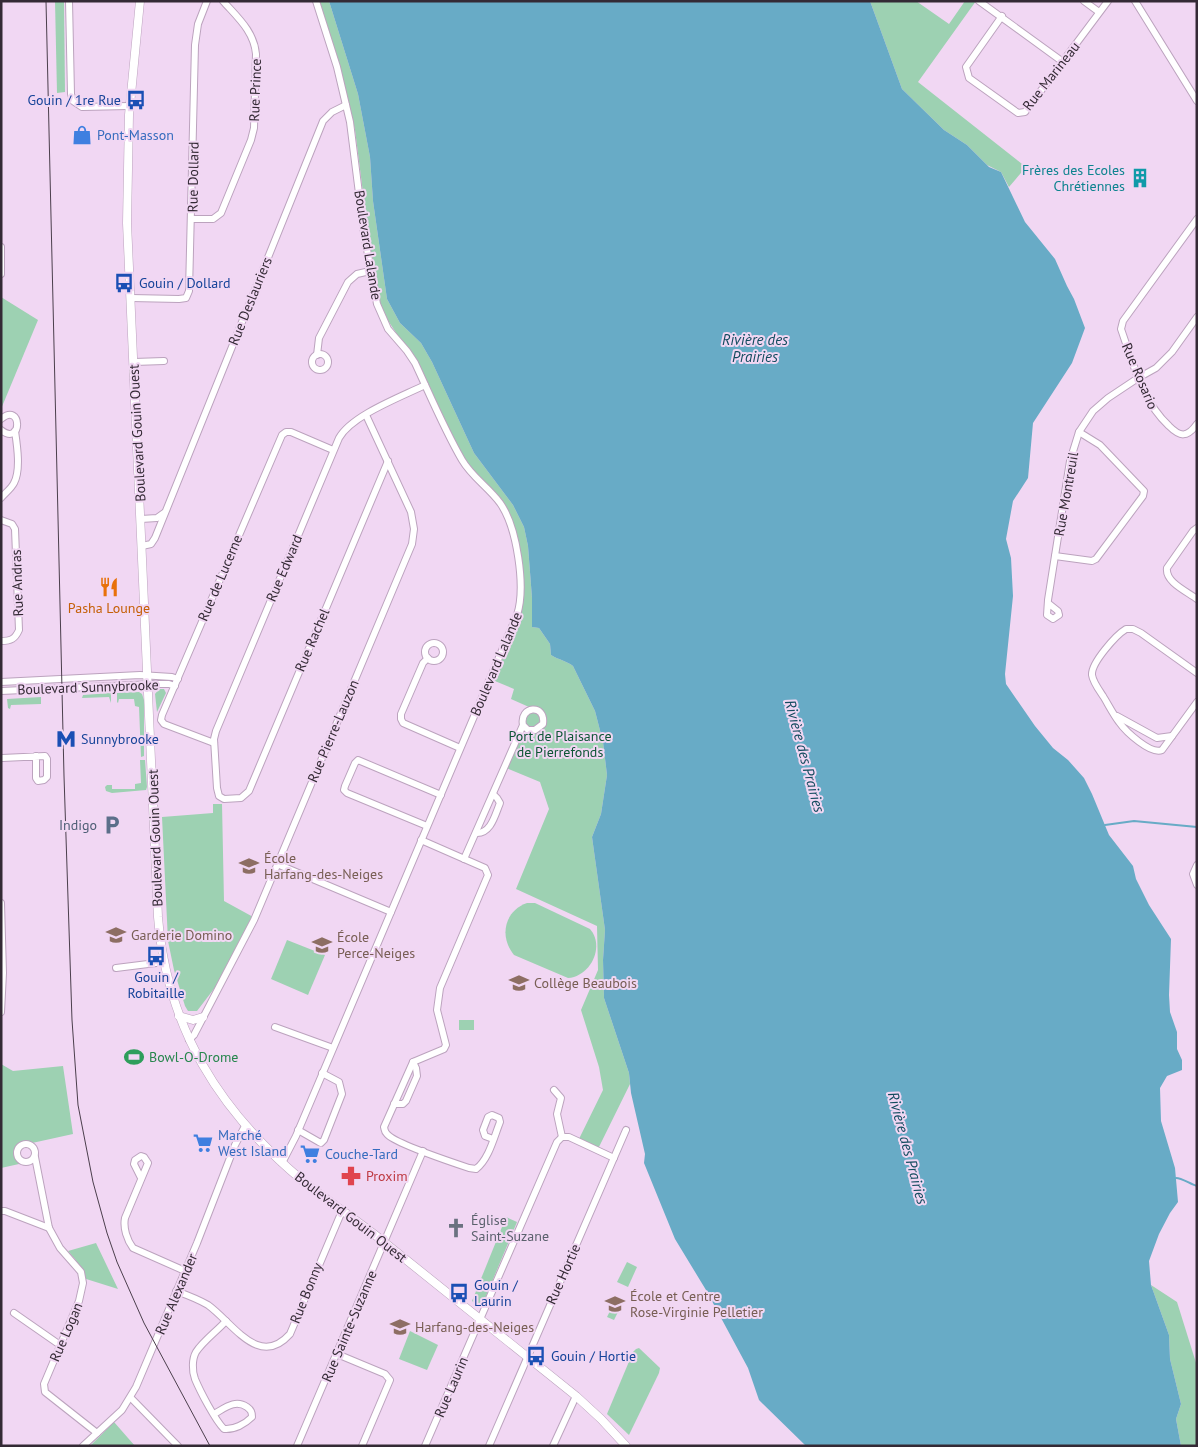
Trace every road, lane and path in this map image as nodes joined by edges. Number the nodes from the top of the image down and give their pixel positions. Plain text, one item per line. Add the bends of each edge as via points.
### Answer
1 (70, 1) edge
2 (140, 1) edge
3 (207, 1) edge
4 (223, 1) edge
5 (316, 1) edge
6 (979, 1) edge
7 (1084, 1) edge
8 (1108, 1) edge
9 (1135, 1) edge
10 (1099, 12) junction
11 (1002, 16) junction
12 (1063, 62) junction
13 (1197, 101) edge
14 (346, 105) junction
15 (129, 106) junction
16 (1197, 219) edge
17 (192, 220) junction
18 (1, 247) edge
19 (2, 257) edge
20 (370, 271) junction
21 (1, 274) edge
22 (131, 298) junction
23 (1197, 317) edge
24 (317, 355) dead end
25 (164, 361) dead end
26 (134, 362) junction
27 (1138, 378) junction
28 (425, 385) junction
29 (366, 415) junction
30 (1, 419) edge
31 (1197, 424) edge
32 (1, 430) edge
33 (15, 431) junction
34 (1079, 432) junction
35 (333, 450) junction
36 (388, 461) junction
37 (1, 498) edge
38 (167, 508) junction
39 (140, 519) junction
40 (1, 520) edge
41 (1197, 528) edge
42 (142, 546) junction
43 (1055, 556) junction
44 (1197, 599) edge
45 (1048, 603) dead end
46 (1, 641) edge
47 (428, 658) dead end
48 (1197, 673) edge
49 (178, 679) junction
50 (148, 680) junction
51 (1, 682) edge
52 (175, 686) junction
53 (1, 691) edge
54 (1197, 702) edge
55 (1113, 713) junction
56 (524, 724) dead end
57 (1172, 736) junction
58 (214, 743) junction
59 (460, 748) junction
60 (36, 756) dead end
61 (1, 758) edge
62 (493, 794) junction
63 (440, 795) junction
64 (221, 798) joint
65 (427, 826) junction
66 (476, 833) junction
67 (421, 840) junction
68 (464, 859) junction
69 (277, 864) junction
70 (1197, 865) edge
71 (1197, 885) edge
72 (1, 903) edge
73 (391, 912) junction
74 (164, 962) junction
75 (116, 968) dead end
76 (1, 1012) edge
77 (179, 1016) junction
78 (203, 1017) junction
79 (275, 1027) dead end
80 (189, 1040) junction
81 (333, 1048) junction
82 (413, 1062) junction
83 (322, 1073) junction
84 (554, 1090) dead end
85 (394, 1104) junction
86 (246, 1126) junction
87 (298, 1130) junction
88 (626, 1130) dead end
89 (562, 1137) junction
90 (493, 1139) dead end
91 (424, 1151) junction
92 (35, 1157) dead end
93 (614, 1158) junction
94 (282, 1163) junction
95 (142, 1178) dead end
96 (1, 1211) edge
97 (342, 1211) junction
98 (49, 1228) junction
99 (384, 1242) junction
100 (185, 1270) junction
101 (176, 1291) junction
102 (14, 1313) dead end
103 (480, 1319) junction
104 (226, 1322) junction
105 (60, 1345) junction
106 (337, 1354) junction
107 (527, 1356) junction
108 (576, 1396) junction
109 (131, 1398) junction
110 (214, 1414) junction
111 (98, 1433) junction
112 (625, 1445) edge
113 (83, 1446) edge
114 (178, 1446) edge
115 (297, 1446) edge
116 (362, 1446) edge
117 (425, 1446) edge
118 (489, 1446) edge
119 (554, 1446) edge

1 - 15 street via 70,94 73,101 82,107
2 - 15 main road, Boulevard Gouin Ouest
3 - 17 street, Rue Dollard via 198,24 196,45
4 - 17 street, Rue Prince via 248,29 255,44 254,128 223,211 213,219
5 - 14 street, Boulevard Lalande
6 - 11 street
7 - 10 street
8 - 10 street, Rue Marineau
9 - 13 street
10 - 12 street, Rue Marineau
11 - 12 street
11 - 12 street, Rue Marineau via 966,67 969,78 1018,113 1025,112
14 - 20 street, Boulevard Lalande
14 - 38 street, Rue Deslauriers via 328,114 323,121
15 - 22 main road, Boulevard Gouin Ouest via 127,212
16 - 27 street, Rue Rosario via 1123,321 1121,329
17 - 22 street, Rue Dollard via 188,296 179,300
18 - 19 street
19 - 21 street
20 - 24 street via 357,274 348,282 319,338
20 - 28 street, Boulevard Lalande via 384,322 411,357
22 - 26 main road, Boulevard Gouin Ouest
23 - 27 street, Rue Montreuil via 1172,352 1156,368
25 - 26 street
26 - 39 main road, Boulevard Gouin Ouest
27 - 31 street, Rue Rosario via 1156,414 1176,433 1186,435
27 - 34 street, Rue Montreuil via 1108,398
28 - 29 street, Rue Edward
28 - 59 street, Boulevard Lalande via 468,470 500,504 508,518 520,576 518,612
29 - 35 street, Rue Edward via 347,427
29 - 36 street, Rue Pierre-Lauzon
30 - 33 street via 7,415 15,418 18,426
32 - 33 street via 6,433
33 - 37 street via 17,476
34 - 43 street, Rue Montreuil via 1070,460
34 - 43 street via 1100,445 1144,491 1096,559
35 - 49 street, Rue de Lucerne via 291,432 282,435
35 - 58 street, Rue Edward via 218,726
36 - 64 street, Rue Rachel via 248,791 238,799
36 - 69 street, Rue Pierre-Lauzon via 413,518 412,544
38 - 39 street via 159,518
38 - 42 street, Rue Deslauriers via 153,543
39 - 42 main road, Boulevard Gouin Ouest
40 - 46 street, Rue Andras via 12,524 15,529 19,630 10,641
41 - 44 street via 1167,568 1166,574
42 - 50 main road, Boulevard Gouin Ouest
43 - 45 street, Rue Montreuil
47 - 59 street via 400,719
48 - 55 street via 1141,633 1126,628 1094,666 1092,675
49 - 50 street, Boulevard Sunnybrooke
49 - 52 street, Rue de Lucerne
50 - 51 street, Boulevard Sunnybrooke via 111,676
50 - 52 street, Boulevard Sunnybrooke
50 - 53 street, Boulevard Sunnybrooke
50 - 74 main road, Boulevard Gouin Ouest via 158,917
52 - 58 street, Rue de Lucerne via 162,715 163,723
54 - 57 street
55 - 57 street via 1156,738
55 - 57 street via 1140,743 1154,751 1162,750
56 - 62 street
58 - 64 street, Rue Edward
59 - 63 street, Boulevard Lalande
60 - 61 street
62 - 66 street
62 - 66 street via 500,803 487,830
63 - 65 street, Boulevard Lalande
63 - 65 street via 358,760 345,786 347,793
65 - 67 street, Boulevard Lalande
66 - 68 street
67 - 68 street
67 - 73 street, Boulevard Lalande
68 - 82 street via 485,868 488,875 440,988 437,1010 446,1045 444,1049
69 - 73 street
69 - 78 street, Rue Pierre-Lauzon via 254,920
70 - 71 street via 1193,874
72 - 76 street
73 - 81 street, Boulevard Lalande
74 - 75 street
74 - 77 main road, Boulevard Gouin Ouest
77 - 78 main road via 192,1020
77 - 80 main road, Boulevard Gouin Ouest
78 - 80 street, Rue Pierre-Lauzon
79 - 81 street
80 - 86 main road, Boulevard Gouin Ouest via 217,1090
81 - 83 street, Boulevard Lalande
82 - 85 street
82 - 85 street via 417,1076 406,1101
83 - 87 street, Boulevard Lalande
83 - 87 street via 339,1082 342,1094 324,1140 321,1143
84 - 89 street via 561,1098 556,1114
85 - 91 street via 384,1126 387,1134
86 - 94 main road, Boulevard Gouin Ouest
86 - 100 street, Rue Alexander via 235,1145
87 - 94 street, Boulevard Lalande
88 - 93 street, Rue Hortie
89 - 93 street via 569,1137
89 - 103 street, Rue Laurin via 557,1142
90 - 91 street via 483,1164 476,1169
91 - 99 street, Rue Sainte-Suzanne
92 - 98 street, Rue Logan
93 - 107 street, Rue Hortie
94 - 97 main road, Boulevard Gouin Ouest
95 - 100 street via 125,1218 129,1243 133,1248
96 - 98 street
97 - 99 main road, Boulevard Gouin Ouest
97 - 104 street, Rue Bonny via 290,1334 284,1340 265,1348 254,1345
98 - 105 street, Rue Logan via 60,1248 81,1272 83,1283 79,1301
99 - 103 main road, Boulevard Gouin Ouest
99 - 106 street, Rue Sainte-Suzanne
100 - 101 street, Rue Alexander
101 - 104 street, Rue Bonny via 208,1306
101 - 109 street, Rue Alexander
102 - 105 street
103 - 107 main road, Boulevard Gouin Ouest
103 - 117 street, Rue Laurin
104 - 110 street via 196,1353 193,1367 194,1378
105 - 111 street, Rue Logan via 44,1384 45,1392
106 - 115 street, Rue Sainte-Suzanne
106 - 116 street via 385,1374 390,1380
107 - 108 main road, Boulevard Gouin Ouest
107 - 118 street, Rue Hortie
108 - 112 main road, Boulevard Gouin Ouest
108 - 119 street
109 - 111 street, Rue Alexander
109 - 114 street
110 - 110 street via 221,1426 228,1430 250,1419 252,1414 249,1408 238,1403
111 - 113 street, Rue Alexander

